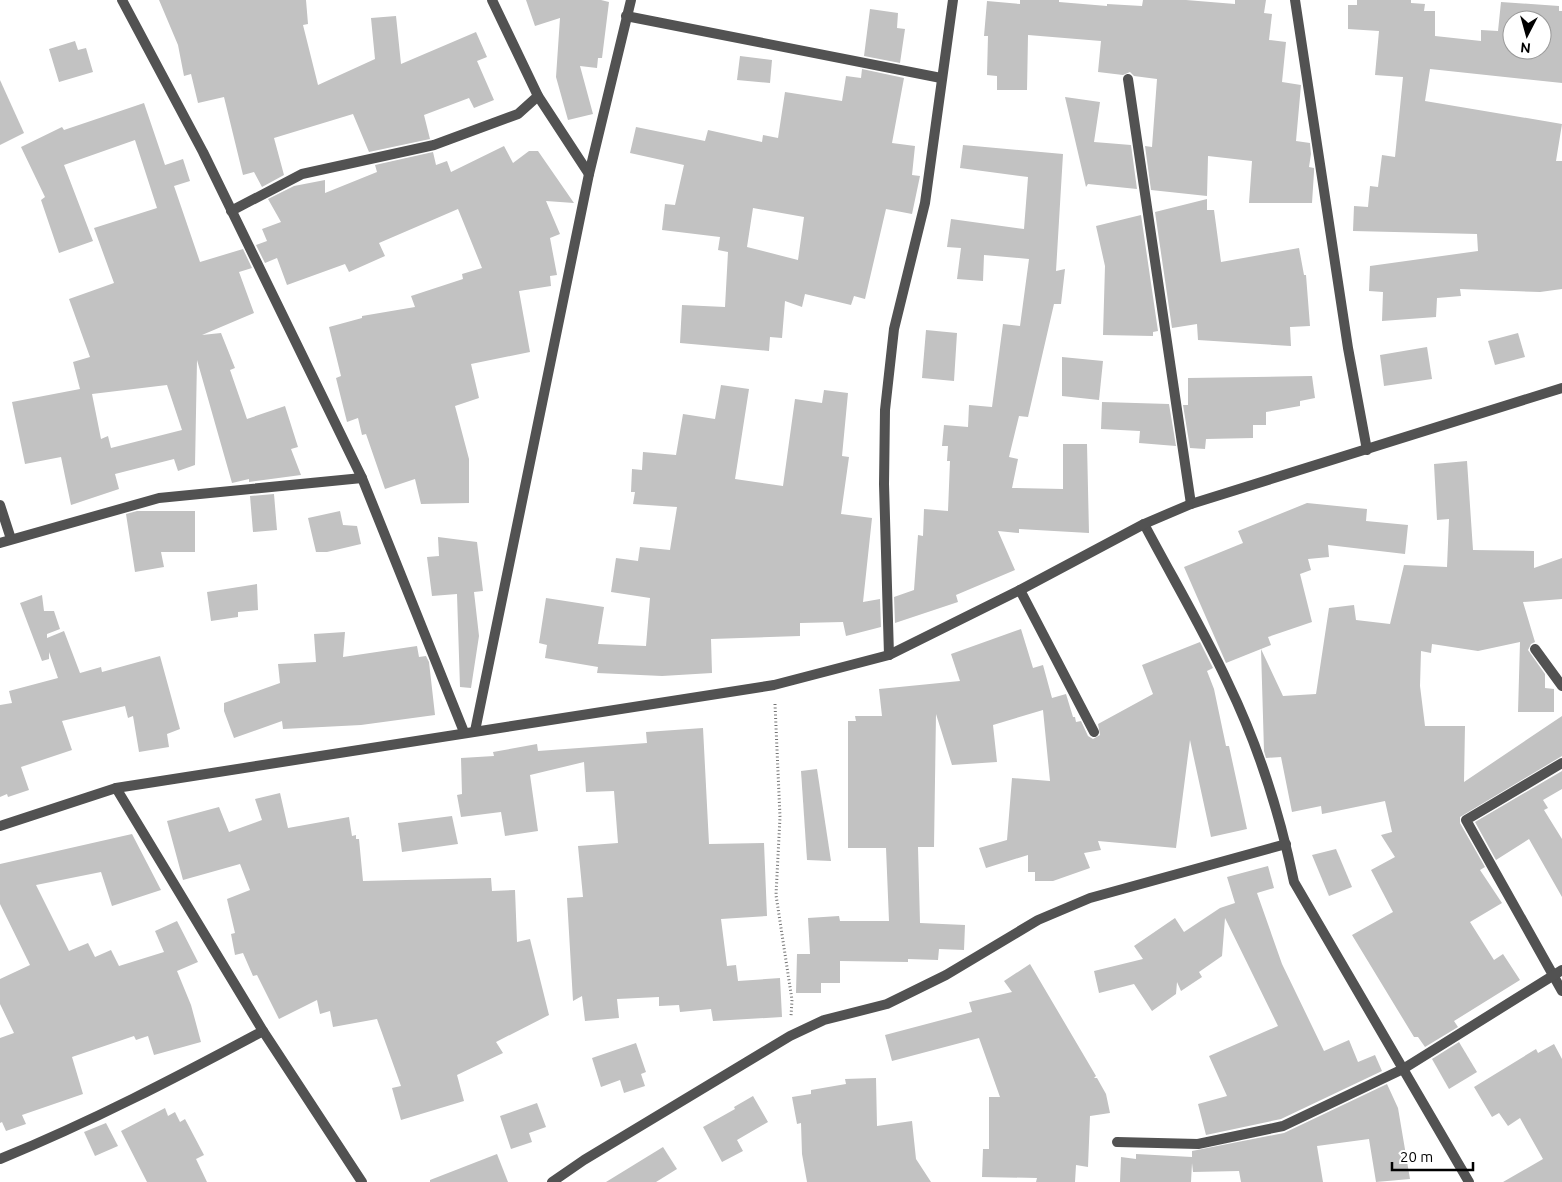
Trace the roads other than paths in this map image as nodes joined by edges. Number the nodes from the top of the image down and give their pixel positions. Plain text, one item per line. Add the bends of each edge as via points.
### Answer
1 (122, 0) edge
2 (492, 0) edge
3 (631, 0) edge
4 (953, 0) edge
5 (1295, 0) edge
6 (626, 16) junction
7 (941, 78) junction
8 (1128, 79) dead end
9 (538, 96) junction
10 (589, 174) junction
11 (231, 211) junction
12 (1562, 388) edge
13 (1367, 450) junction
14 (362, 478) junction
15 (1191, 504) junction
16 (0, 505) edge
17 (1144, 524) junction
18 (11, 539) junction
19 (0, 543) edge
20 (1020, 590) junction
21 (1536, 649) dead end
22 (889, 655) junction
23 (1562, 686) edge
24 (469, 731) junction
25 (1094, 732) dead end
26 (1562, 763) edge
27 (116, 788) junction
28 (0, 826) edge
29 (1286, 844) junction
30 (1558, 972) edge
31 (1562, 991) edge
32 (263, 1031) junction
33 (1403, 1069) junction
34 (1117, 1142) dead end
35 (0, 1159) edge
36 (362, 1182) edge
37 (552, 1182) edge
38 (1469, 1182) edge

1 - 11 street
2 - 9 street
3 - 6 street
4 - 7 street
5 - 13 street via 1348,348
6 - 7 street
6 - 10 street
7 - 22 street via 925,203 894,329 885,410
8 - 15 street
9 - 10 street
9 - 11 street via 518,114 434,145 302,174
10 - 24 street
11 - 14 street
12 - 13 street
13 - 15 street
14 - 18 street via 159,498
14 - 24 street
15 - 17 street
16 - 18 street
17 - 20 street
17 - 29 street via 1228,683
18 - 19 street
20 - 22 street
20 - 25 street
21 - 23 street
22 - 24 street via 774,685
24 - 27 street
26 - 30 street via 1466,820
27 - 28 street
27 - 32 street
29 - 33 street via 1294,882
29 - 37 street via 1090,898 1038,920 946,975 887,1004 824,1020 790,1036
30 - 31 street
30 - 33 street
32 - 35 street via 169,1082
32 - 36 street
33 - 34 street via 1283,1126 1198,1144
33 - 38 street

